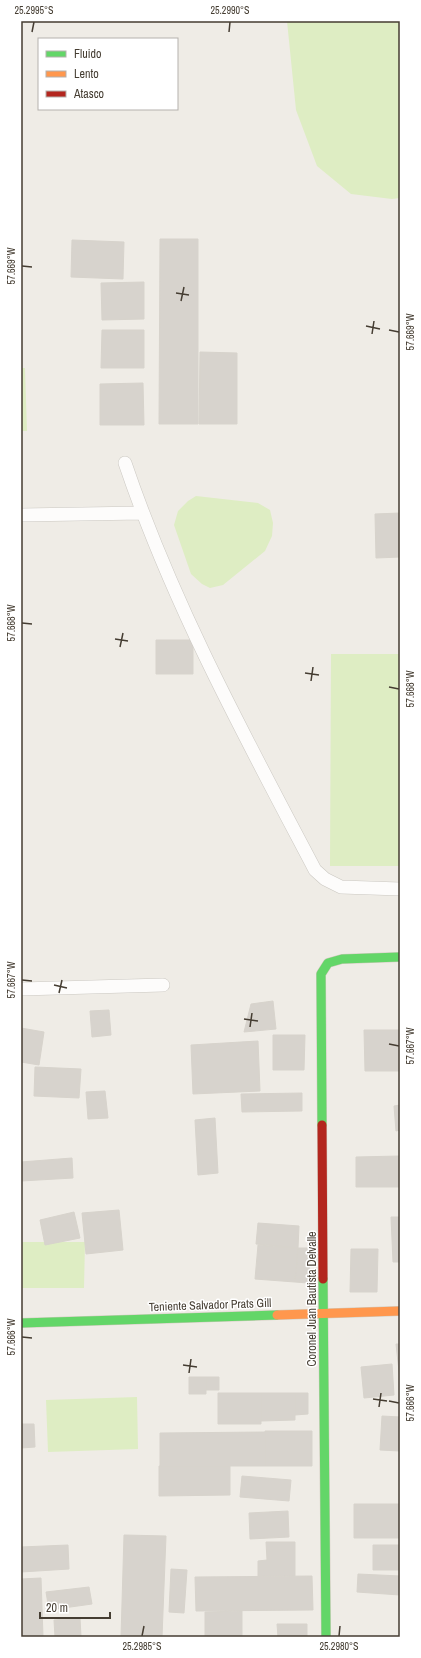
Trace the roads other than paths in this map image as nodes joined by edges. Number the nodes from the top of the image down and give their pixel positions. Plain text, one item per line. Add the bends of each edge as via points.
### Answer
1 (125, 463) dead end
2 (142, 513) junction
3 (21, 515) edge
4 (400, 889) edge
5 (400, 957) edge
6 (163, 984) dead end
7 (21, 989) edge
8 (400, 1311) edge
9 (324, 1313) junction
10 (21, 1323) edge
11 (326, 1637) edge

1 - 2 lane
2 - 3 lane
2 - 4 lane via 217,684 315,870 325,879 341,887
5 - 9 street, Coronel Juan Bautista Delvalle via 342,959 328,963 321,974
6 - 7 lane
8 - 9 street, Teniente Salvador Prats Gill
9 - 10 street, Teniente Salvador Prats Gill
9 - 11 street, Coronel Juan Bautista Delvalle

